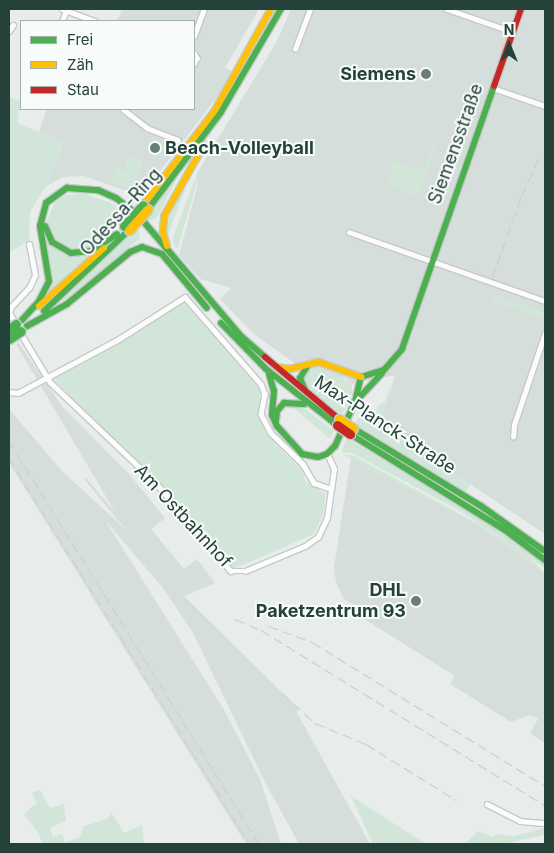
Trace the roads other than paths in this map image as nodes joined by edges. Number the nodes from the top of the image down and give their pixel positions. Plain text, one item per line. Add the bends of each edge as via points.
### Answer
1 (204, 9) edge
2 (271, 9) edge
3 (281, 9) edge
4 (310, 9) edge
5 (447, 9) edge
6 (521, 9) edge
7 (64, 10) edge
8 (92, 20) edge
9 (13, 25) dead end
10 (9, 31) edge
11 (513, 32) junction
12 (195, 33) edge
13 (295, 49) dead end
14 (493, 88) junction
15 (545, 106) edge
16 (124, 110) edge
17 (221, 112) junction
18 (178, 140) dead end
19 (145, 207) junction
20 (126, 228) junction
21 (349, 232) dead end
22 (117, 234) junction
23 (29, 245) dead end
24 (433, 262) junction
25 (180, 265) junction
26 (195, 293) junction
27 (545, 302) edge
28 (19, 326) edge
29 (545, 333) edge
30 (9, 339) edge
31 (313, 362) junction
32 (269, 367) junction
33 (384, 370) junction
34 (47, 377) junction
35 (360, 377) junction
36 (9, 392) edge
37 (355, 402) junction
38 (313, 404) junction
39 (277, 426) junction
40 (351, 431) junction
41 (513, 437) dead end
42 (327, 454) junction
43 (331, 489) junction
44 (545, 552) edge
45 (545, 560) edge
46 (487, 804) dead end
47 (545, 822) edge

1 - 12 street
2 - 19 main road, Odessa-Ring via 215,110
3 - 17 main road, Odessa-Ring
4 - 13 street
5 - 11 street
6 - 11 main road, Siemensstraße
7 - 8 street
9 - 10 street
11 - 14 main road, Siemensstraße
14 - 15 street
14 - 24 main road, Siemensstraße
16 - 18 street via 148,128
17 - 19 main road, Odessa-Ring
17 - 25 main road via 164,216 164,240
19 - 20 main road, Odessa-Ring, bridge
20 - 22 main road, Odessa-Ring
20 - 28 main road, Odessa-Ring via 84,277
21 - 24 street
22 - 26 main road via 91,251 71,253 56,247 48,236 47,212 55,200 67,192 88,192 106,197 140,225
22 - 28 main road, Odessa-Ring
23 - 34 street, Am Ostbahnhof via 34,280 9,314
24 - 27 street
24 - 33 main road, Siemensstraße via 402,349
25 - 28 main road via 138,215 116,198 89,188 60,190 46,203 40,219 49,268 47,288
25 - 32 main road, Max-Planck-Straße
26 - 28 main road via 162,254 151,248 138,248 66,304
26 - 32 main road, Max-Planck-Straße
28 - 30 main road, Odessa-Ring, bridge
29 - 41 street via 514,425
31 - 32 main road via 290,369
31 - 35 main road
31 - 38 main road via 302,372 300,382
32 - 38 main road, Max-Planck-Straße
32 - 39 main road via 274,386 272,415
33 - 35 main road
33 - 37 main road, Siemensstraße
34 - 36 street via 18,393
34 - 43 street via 119,339 185,297 261,384 265,394 261,414 271,433 303,464 314,483
34 - 43 street, Am Ostbahnhof via 155,482 231,571 245,571 315,540 325,524
35 - 37 main road
37 - 42 main road via 335,446
38 - 39 main road via 284,403 277,411
38 - 40 main road, Max-Planck-Straße, bridge
39 - 42 main road via 302,454 318,457
40 - 44 main road, Max-Planck-Straße via 481,506
40 - 45 main road, Max-Planck-Straße via 505,530
42 - 43 street, Am Ostbahnhof via 334,469
46 - 47 street via 520,821

